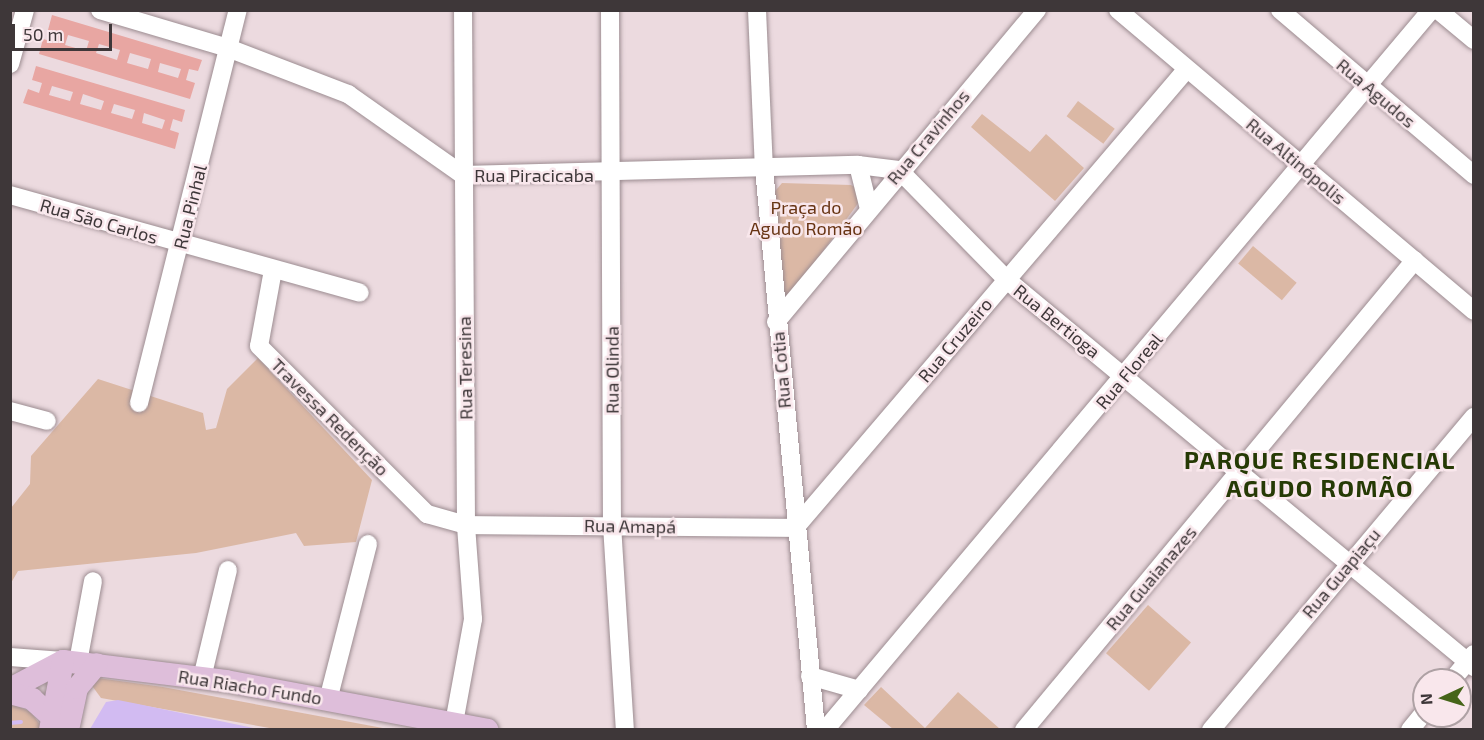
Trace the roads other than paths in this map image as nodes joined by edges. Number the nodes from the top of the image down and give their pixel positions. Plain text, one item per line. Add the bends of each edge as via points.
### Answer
1 (25, 10) edge
2 (100, 10) edge
3 (238, 10) edge
4 (463, 10) edge
5 (610, 10) edge
6 (757, 10) edge
7 (1037, 10) edge
8 (1118, 10) edge
9 (1280, 10) edge
10 (1431, 10) edge
11 (1438, 10) edge
12 (1473, 40) edge
13 (228, 48) junction
14 (10, 64) edge
15 (1186, 70) junction
16 (1368, 87) junction
17 (858, 165) junction
18 (1302, 166) junction
19 (764, 168) junction
20 (899, 170) junction
21 (463, 175) junction
22 (612, 175) junction
23 (1473, 175) edge
24 (10, 195) edge
25 (869, 209) junction
26 (181, 244) junction
27 (1415, 260) junction
28 (273, 270) junction
29 (1007, 280) junction
30 (360, 293) dead end
31 (1473, 311) edge
32 (776, 322) junction
33 (1125, 376) junction
34 (139, 403) dead end
35 (10, 411) edge
36 (1473, 417) edge
37 (47, 421) dead end
38 (1240, 473) junction
39 (466, 525) junction
40 (612, 525) junction
41 (795, 528) junction
42 (368, 544) dead end
43 (1349, 563) junction
44 (228, 570) dead end
45 (93, 581) dead end
46 (10, 657) edge
47 (1471, 661) edge
48 (79, 662) junction
49 (810, 676) junction
50 (202, 678) junction
51 (859, 690) junction
52 (10, 691) edge
53 (328, 700) junction
54 (454, 723) junction
55 (57, 725) edge
56 (487, 729) edge
57 (625, 729) edge
58 (816, 729) edge
59 (825, 729) edge
60 (1024, 729) edge
61 (1211, 729) edge

1 - 14 street
2 - 13 street, Rua Piracicaba
3 - 13 street, Rua Pinhal
4 - 21 street, Rua Teresina
5 - 22 street, Rua Olinda
6 - 19 street, Rua Cotia
7 - 20 street, Rua Cravinhos
8 - 15 street, Rua Altinópolis
9 - 16 street, Rua Agudos
10 - 16 street, Rua Floreal
11 - 12 street
13 - 21 street, Rua Piracicaba via 348,94
13 - 26 street, Rua Pinhal
15 - 18 street, Rua Altinópolis
15 - 29 street, Rua Cruzeiro
16 - 18 street, Rua Floreal
16 - 23 street, Rua Agudos
17 - 19 street, Rua Piracicaba
17 - 20 street, Rua Piracicaba
17 - 25 street
18 - 27 street, Rua Altinópolis
18 - 33 street, Rua Floreal
19 - 22 street, Rua Piracicaba
19 - 32 street, Rua Cotia
20 - 25 street, Rua Cravinhos
20 - 29 street, Rua Bertioga
21 - 22 street, Rua Piracicaba
21 - 39 street, Rua Teresina
22 - 40 street, Rua Olinda
24 - 26 street, Rua São Carlos
25 - 32 street, Rua Cravinhos
26 - 28 street, Rua São Carlos
26 - 34 street, Rua Pinhal
27 - 31 street, Rua Altinópolis
27 - 38 street, Rua Guaianazes
28 - 30 street, Rua São Carlos
28 - 39 street, Travessa Redenção via 259,346 428,514
29 - 33 street, Rua Bertioga
29 - 41 street, Rua Cruzeiro
32 - 41 street, Rua Cotia
33 - 38 street, Rua Bertioga
33 - 51 street, Rua Floreal
35 - 37 street
36 - 43 street, Rua Guapiaçu
38 - 43 street, Rua Bertioga
38 - 60 street, Rua Guaianazes
39 - 40 street, Rua Amapá
39 - 54 street, Rua Teresina via 473,619
40 - 41 street, Rua Amapá
40 - 57 street, Rua Olinda
41 - 49 street, Rua Cotia
42 - 53 street
43 - 47 street, Rua Bertioga
43 - 61 street, Rua Guapiaçu
44 - 50 street
45 - 48 street
46 - 48 street, Rua Riacho Fundo
48 - 50 main road, Rua Riacho Fundo
48 - 52 main road
48 - 55 main road
48 - 55 main road via 77,688
49 - 51 street
49 - 58 street, Rua Cotia
50 - 53 main road, Rua Riacho Fundo
51 - 59 street, Rua Floreal
52 - 55 main road via 32,699
53 - 54 main road, Rua Riacho Fundo
54 - 56 main road, Rua Riacho Fundo

